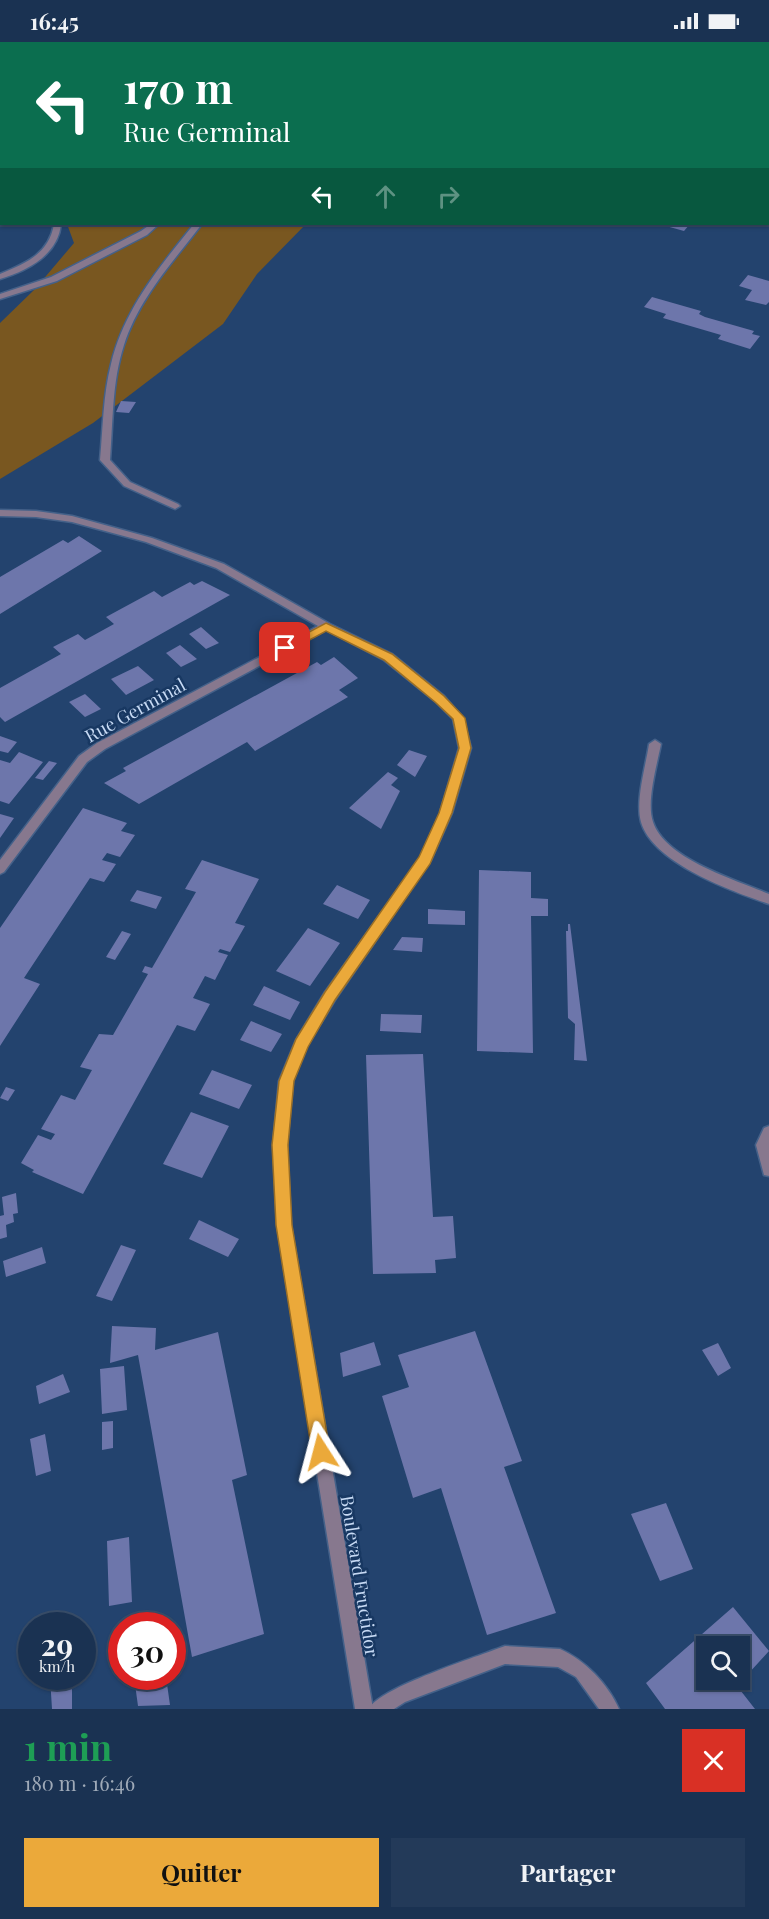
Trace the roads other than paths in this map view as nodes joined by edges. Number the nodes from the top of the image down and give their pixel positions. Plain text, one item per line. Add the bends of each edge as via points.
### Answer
1 (57, 225) edge
2 (154, 225) edge
3 (197, 225) edge
4 (0, 277) edge
5 (0, 297) edge
6 (175, 506) dead end
7 (0, 513) edge
8 (326, 627) junction
9 (656, 744) dead end
10 (0, 868) edge
11 (769, 899) edge
12 (769, 1132) edge
13 (769, 1170) edge
14 (364, 1709) edge
15 (378, 1709) edge
16 (610, 1709) edge

1 - 4 street via 58,234 46,251
2 - 5 street via 54,279
3 - 6 street via 147,289 128,327 115,364 105,460 127,484
7 - 8 street, Boulevard Fructidor via 72,519 149,540 220,566
8 - 10 street, Rue Germinal via 83,759
8 - 14 street, Boulevard Fructidor via 388,657 440,699 458,718 465,748 446,813 425,860 330,996 301,1044 286,1081 280,1145 284,1225
9 - 11 street via 646,821 655,838 678,859
12 - 13 street via 763,1146
15 - 16 street via 400,1695 505,1656 560,1658 582,1671

